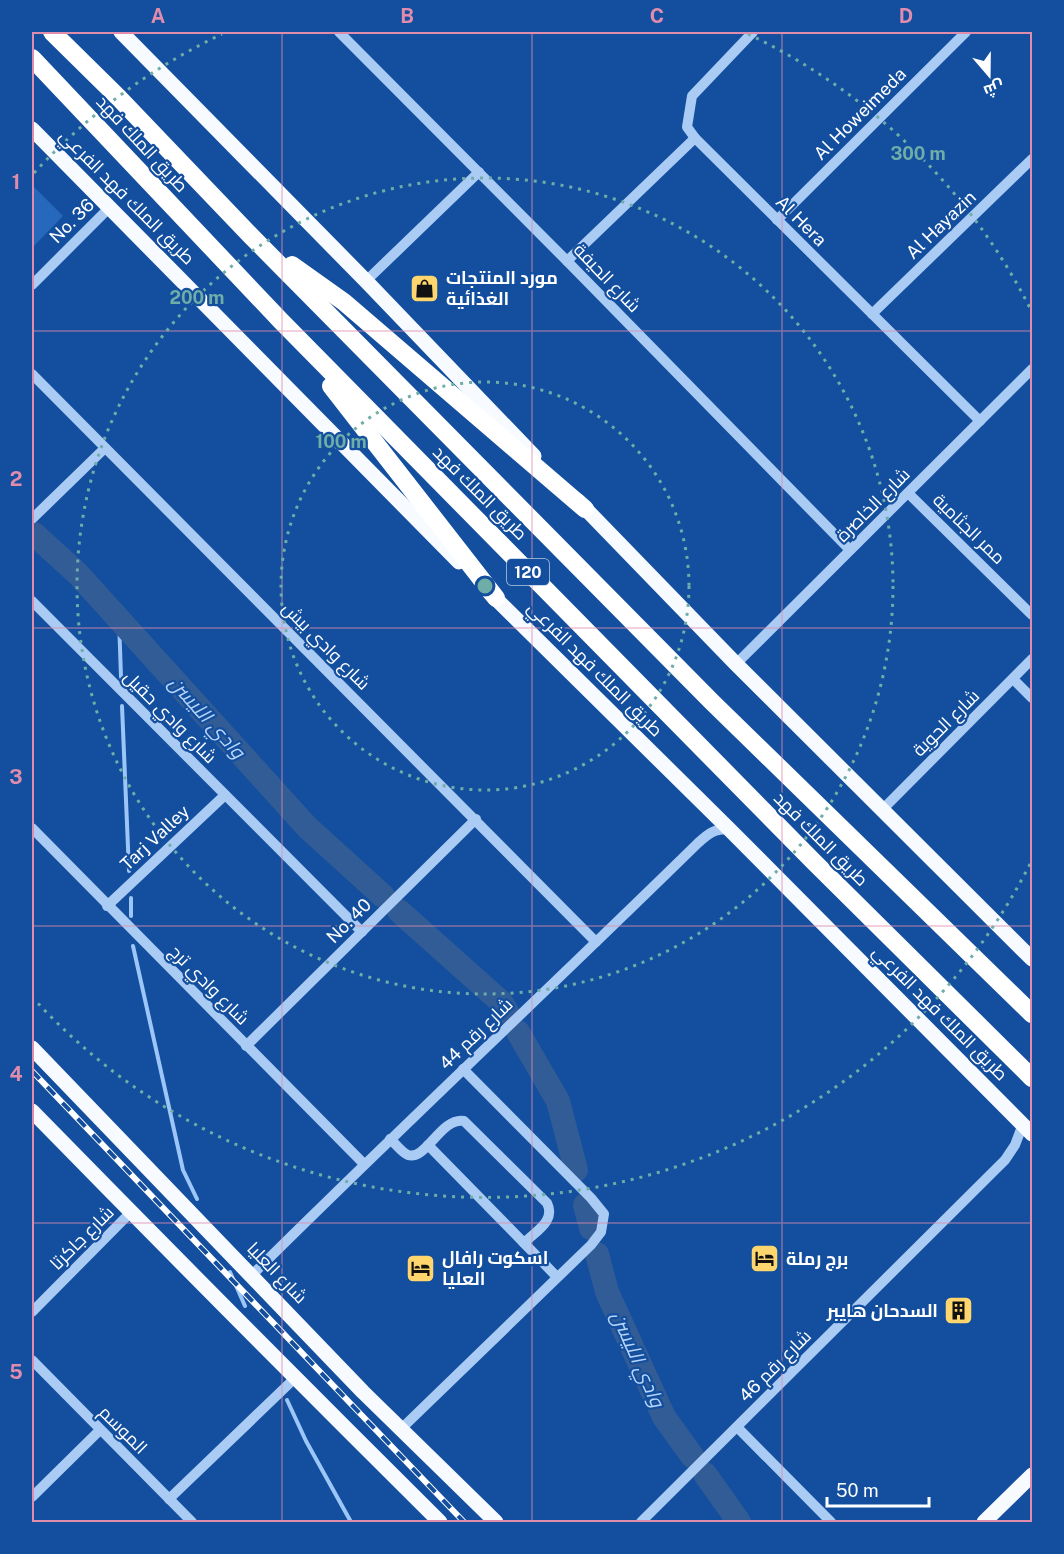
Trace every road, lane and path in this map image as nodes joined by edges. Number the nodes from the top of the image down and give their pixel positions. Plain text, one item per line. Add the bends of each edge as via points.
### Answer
1 (52, 32) edge
2 (67, 32) edge
3 (121, 32) edge
4 (339, 32) edge
5 (753, 32) edge
6 (966, 32) edge
7 (32, 58) edge
8 (32, 72) edge
9 (119, 98) junction
10 (90, 120) junction
11 (32, 129) edge
12 (695, 138) junction
13 (1032, 159) edge
14 (479, 172) junction
15 (110, 207) junction
16 (777, 220) junction
17 (251, 236) junction
18 (567, 261) junction
19 (366, 281) junction
20 (32, 285) edge
21 (872, 314) junction
22 (281, 321) junction
23 (1032, 369) edge
24 (32, 374) edge
25 (980, 421) junction
26 (105, 448) junction
27 (908, 493) junction
28 (585, 509) junction
29 (32, 519) edge
30 (850, 550) junction
31 (496, 598) junction
32 (32, 601) edge
33 (1032, 615) edge
34 (1032, 659) edge
35 (736, 664) junction
36 (1013, 679) junction
37 (1032, 698) edge
38 (225, 795) junction
39 (882, 810) junction
40 (476, 819) junction
41 (32, 828) edge
42 (729, 829) junction
43 (107, 906) junction
44 (362, 932) junction
45 (597, 942) junction
46 (1032, 959) edge
47 (1032, 1014) edge
48 (246, 1046) junction
49 (32, 1048) edge
50 (463, 1069) junction
51 (1032, 1078) edge
52 (32, 1111) edge
53 (1028, 1129) edge
54 (390, 1139) junction
55 (428, 1145) junction
56 (364, 1164) junction
57 (131, 1212) junction
58 (524, 1243) junction
59 (252, 1275) junction
60 (557, 1277) junction
61 (32, 1312) edge
62 (32, 1360) edge
63 (295, 1378) junction
64 (737, 1427) junction
65 (401, 1429) junction
66 (100, 1430) junction
67 (1032, 1475) edge
68 (33, 1492) edge
69 (169, 1499) junction
70 (826, 1521) edge
71 (192, 1522) edge
72 (440, 1522) edge
73 (496, 1522) edge
74 (641, 1522) edge
75 (984, 1522) edge

1 - 9 highway, طريق الملك فهد / 120
2 - 9 highway
3 - 19 main road
4 - 14 street, شارع الحيفة
5 - 12 street via 692,96 687,127
6 - 16 street, Al Howeimeda
7 - 10 highway, طريق الملك فهد / 120
8 - 10 highway
9 - 17 highway, طريق الملك فهد / 120
10 - 22 highway, طريق الملك فهد / 120
11 - 15 main road, طريق الملك فهد الفرعي
12 - 16 street, Al Hera
12 - 18 street
13 - 21 street, Al Hayazin
14 - 18 street, شارع الحيفة
14 - 19 street
15 - 20 street, No. 36
15 - 31 main road, طريق الملك فهد الفرعي
16 - 21 street, Al Hera
17 - 28 highway via 344,302
17 - 47 highway, طريق الملك فهد / 120 via 712,702
18 - 30 street, شارع الحيفة
19 - 28 main road
21 - 25 street, Al Hera
22 - 31 highway
22 - 51 highway, طريق الملك فهد / 120
23 - 25 street, شارع الخاصرة
24 - 26 street, شارع وادي بيش
25 - 27 street, شارع الخاصرة
26 - 29 street
26 - 40 street, شارع وادي بيش
27 - 30 street, شارع الخاصرة
27 - 33 street, ممر الجثامية
28 - 35 main road
30 - 35 street, شارع الخاصرة
31 - 42 main road, طريق الملك فهد الفرعي
32 - 38 street, شارع وادي حقيل
34 - 36 street, شارع الحوية
35 - 39 main road
36 - 37 street
36 - 39 street, شارع الحوية
38 - 43 street, Tarj Valley
38 - 44 street, شارع وادي حقيل
39 - 46 main road
40 - 44 street, No. 40
40 - 45 street, شارع وادي بيش
41 - 43 street, شارع وادي ترج
42 - 45 street, شارع رقم 44 via 708,834
42 - 53 main road, طريق الملك فهد الفرعي
43 - 48 street, شارع وادي ترج
44 - 48 street, No. 40
45 - 50 street, شارع رقم 44
48 - 56 street, شارع وادي ترج
49 - 59 main road, شارع العليا
50 - 54 street, شارع رقم 44
50 - 60 street via 604,1214 601,1232
52 - 57 main road
53 - 64 street, شارع رقم 46 via 1005,1160
54 - 55 street via 407,1155
54 - 56 street, شارع رقم 44
55 - 58 street
55 - 58 street via 451,1122 464,1121 547,1203 549,1219
56 - 59 street, شارع رقم 44
57 - 61 street, شارع جاكرتا
57 - 63 main road
58 - 60 street
59 - 65 main road, شارع العليا
60 - 65 street
62 - 66 street, الموسم
63 - 69 street
63 - 72 main road
64 - 70 street
64 - 74 street, شارع رقم 46
65 - 73 main road, شارع العليا
66 - 68 street
66 - 69 street, الموسم
67 - 75 main road
69 - 71 street, الموسم

